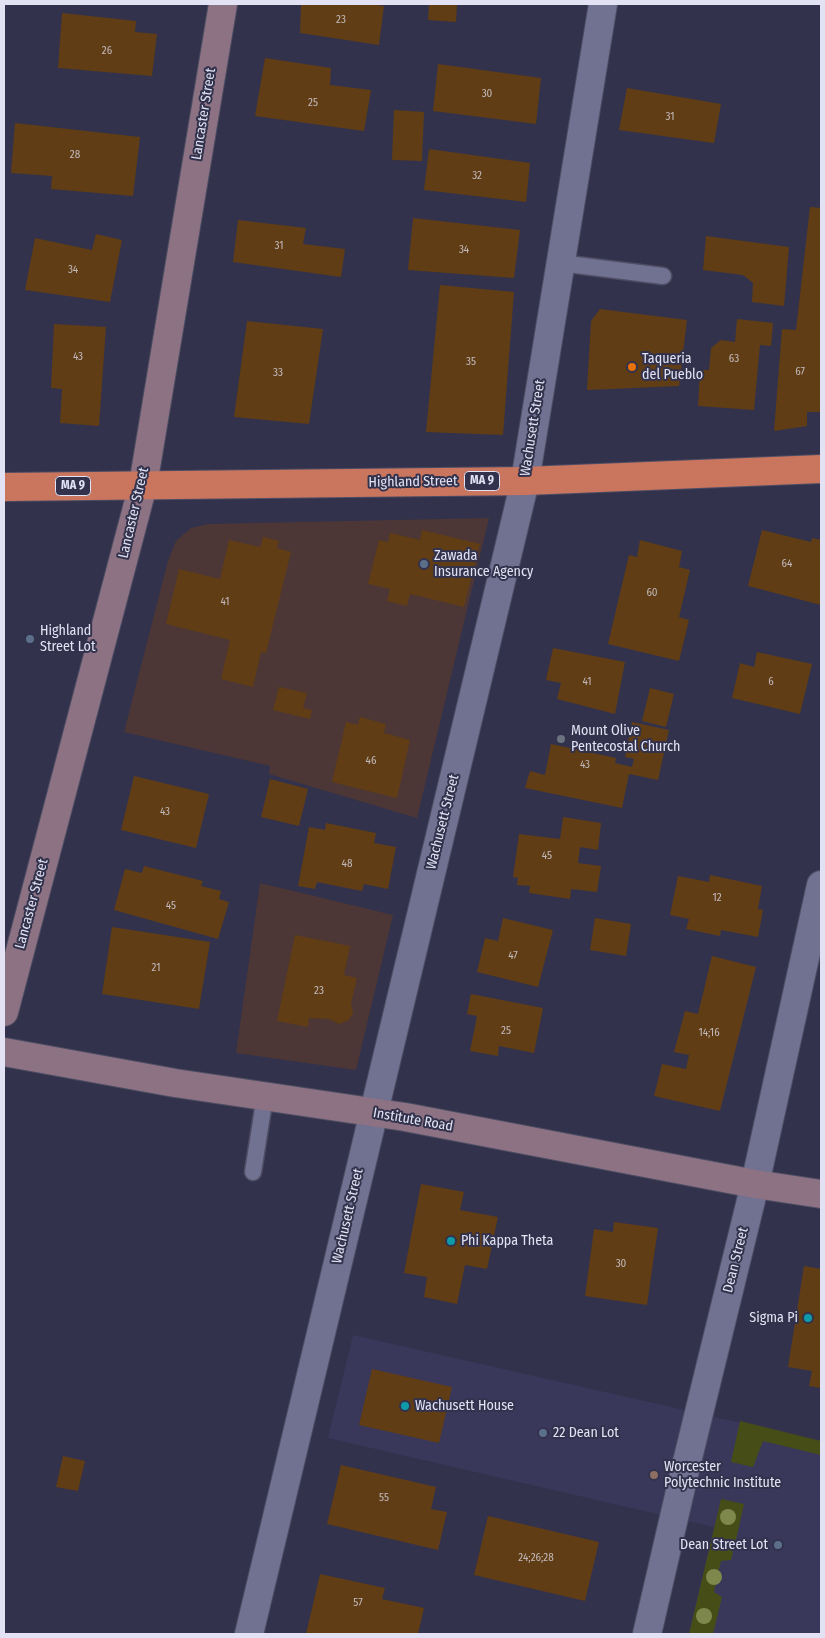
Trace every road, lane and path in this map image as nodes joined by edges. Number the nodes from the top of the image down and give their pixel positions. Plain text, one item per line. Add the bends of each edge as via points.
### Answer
1 (223, 4) edge
2 (603, 4) edge
3 (560, 263) junction
4 (663, 276) dead end
5 (821, 468) edge
6 (525, 481) junction
7 (143, 485) junction
8 (4, 487) edge
9 (821, 885) edge
10 (4, 1012) edge
11 (4, 1052) edge
12 (265, 1096) junction
13 (373, 1112) junction
14 (253, 1172) dead end
15 (755, 1184) junction
16 (821, 1194) edge
17 (249, 1634) edge
18 (647, 1634) edge

1 - 7 main road, Lancaster Street
2 - 3 street, Wachusett Street
3 - 4 lane
3 - 6 street, Wachusett Street
5 - 6 highway, Highland Street / MA 9
6 - 7 highway, Highland Street / MA 9
6 - 13 street, Wachusett Street
7 - 8 highway, Highland Street / MA 9
7 - 10 main road, Lancaster Street
9 - 15 street, Dean Street
11 - 12 main road, Institute Road
12 - 13 main road, Institute Road
12 - 14 lane
13 - 15 main road, Institute Road
13 - 17 street, Wachusett Street
15 - 16 main road, Institute Road
15 - 18 street, Dean Street

